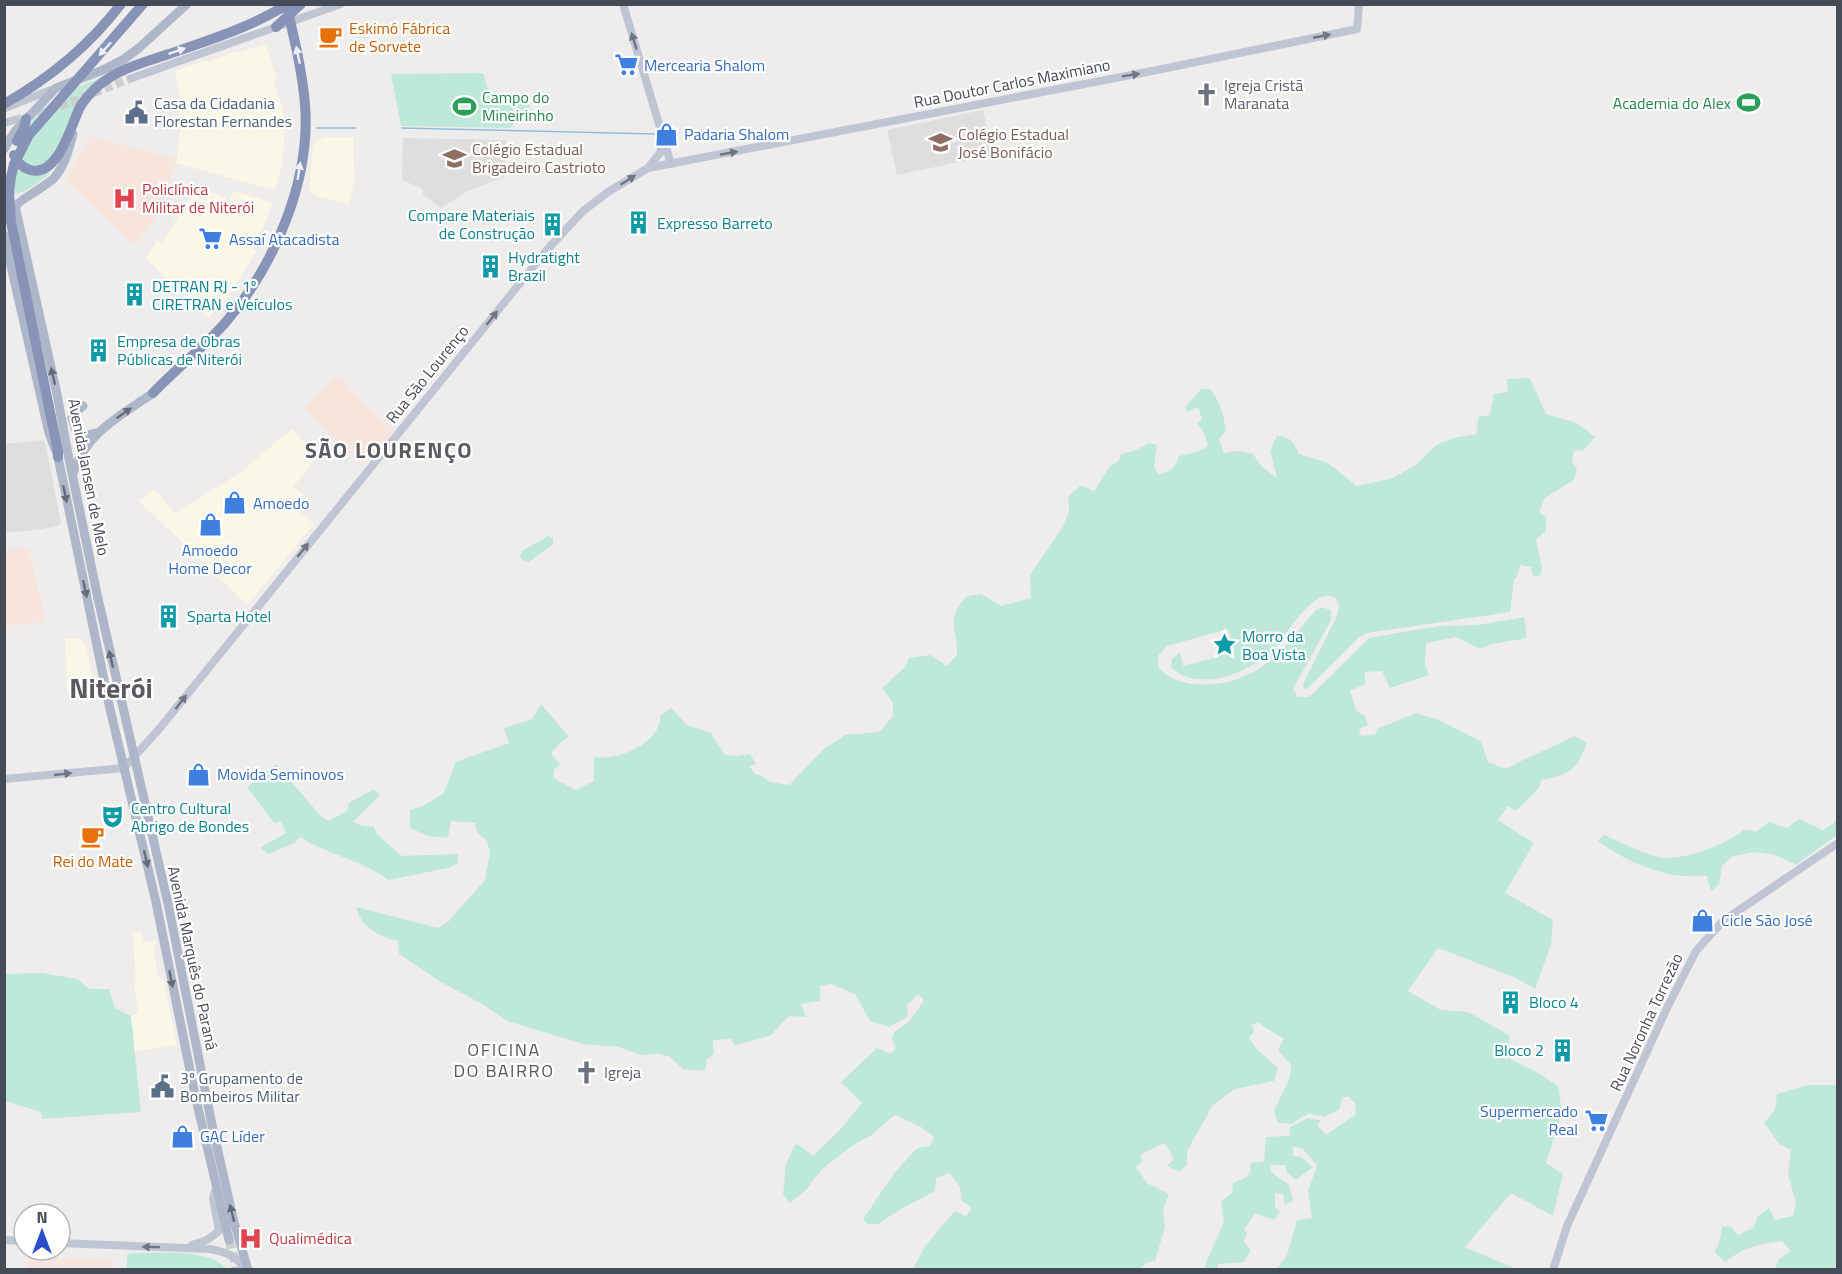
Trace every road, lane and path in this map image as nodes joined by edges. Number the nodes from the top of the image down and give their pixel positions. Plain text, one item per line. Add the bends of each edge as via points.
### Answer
1 (121, 4) edge
2 (143, 4) edge
3 (181, 4) edge
4 (187, 4) edge
5 (287, 4) edge
6 (301, 4) edge
7 (341, 4) edge
8 (623, 4) edge
9 (1359, 4) edge
10 (168, 21) junction
11 (276, 27) junction
12 (132, 78) tunnel mouth
13 (56, 88) junction
14 (4, 106) edge
15 (78, 111) junction
16 (26, 119) junction
17 (663, 138) junction
18 (4, 149) edge
19 (667, 165) junction
20 (648, 168) junction
21 (4, 235) edge
22 (24, 248) junction
23 (8, 251) junction
24 (153, 393) joint
25 (83, 406) dead end
26 (96, 433) junction
27 (58, 457) junction
28 (72, 475) junction
29 (133, 757) junction
30 (124, 768) junction
31 (4, 779) edge
32 (1838, 843) edge
33 (199, 1066) junction
34 (185, 1068) junction
35 (209, 1111) junction
36 (199, 1113) junction
37 (216, 1188) junction
38 (229, 1240) tunnel mouth
39 (72, 1243) edge
40 (183, 1247) junction
41 (247, 1269) edge
42 (1553, 1269) edge

1 - 14 highway via 70,59
2 -> 27 highway via 28,135 11,177 11,222
3 - 10 main road
4 - 10 main road
15 -> 5 highway via 98,86 120,72 238,29
24 -> 5 highway via 229,318 274,250 296,191 305,106
6 - 11 highway
7 - 11 main road
17 -> 8 main road
19 -> 9 main road, Rua Doutor Carlos Maximiano via 1358,29
10 - 13 main road via 124,59
11 - 12 main road
13 - 14 main road
13 - 16 main road
15 - 16 highway via 56,160 36,171 24,167 14,157
15 - 22 main road, Avenida Jansen de Melo via 60,170 41,189 18,203 16,215
16 - 18 main road
17 - 19 main road
17 - 20 main road via 660,153
19 - 20 main road, Rua São Lourenço
29 -> 20 main road, Rua São Lourenço via 574,220 608,192
21 - 23 main road, Avenida Jansen de Melo
22 - 23 main road via 16,242
28 -> 22 main road, Avenida Jansen de Melo
23 - 27 main road, Avenida Jansen de Melo via 49,433
26 -> 24 main road
25 - 26 main road via 72,418 74,427 83,436
26 - 28 main road
27 -> 30 main road, Avenida Jansen de Melo
29 -> 28 main road, Avenida Jansen de Melo
29 - 30 main road, Rua São Lourenço
29 - 33 main road, Avenida Marquês do Paraná
31 -> 30 main road
30 -> 34 main road, Avenida Marquês do Paraná via 160,922
32 - 42 main road, Rua Noronha Torrezão via 1723,921 1696,951 1567,1226
33 - 34 main road
33 - 35 main road, Avenida Marquês do Paraná
34 - 36 main road, Avenida Marquês do Paraná
35 - 36 main road
41 -> 35 main road, Avenida Marquês do Paraná
36 - 37 main road, Avenida Marquês do Paraná
37 - 38 main road, Avenida Marquês do Paraná
37 - 40 main road via 213,1198 219,1231 207,1240
40 -> 39 main road
40 - 41 main road via 230,1254

